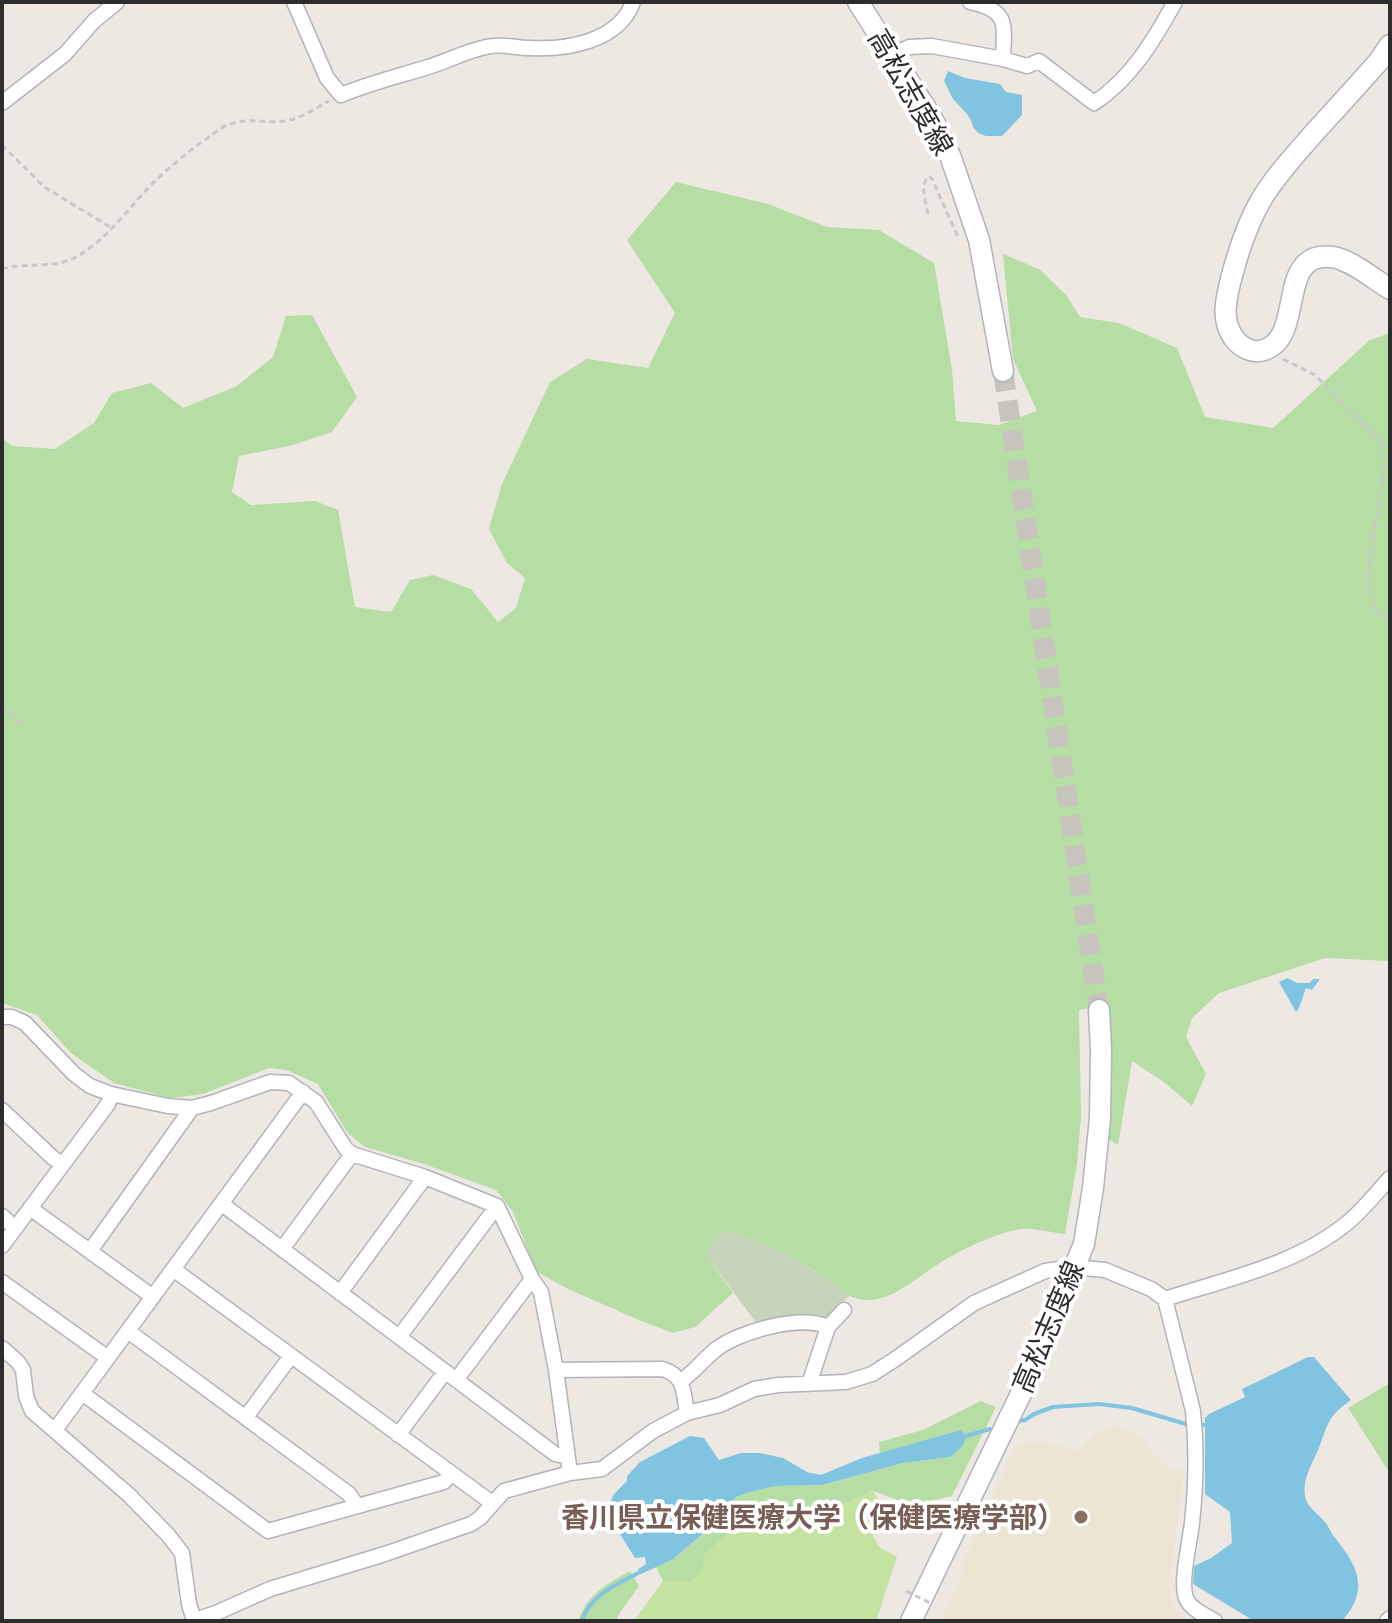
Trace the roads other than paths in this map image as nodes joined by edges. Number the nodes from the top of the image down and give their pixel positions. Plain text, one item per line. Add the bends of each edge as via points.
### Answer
1 (117, 2) edge
2 (294, 2) edge
3 (633, 2) edge
4 (858, 2) edge
5 (970, 2) edge
6 (1175, 2) edge
7 (1390, 45) edge
8 (892, 55) junction
9 (1003, 59) junction
10 (2, 103) edge
11 (1390, 289) edge
12 (1003, 371) tunnel mouth
13 (1099, 1010) tunnel mouth
14 (2, 1017) edge
15 (303, 1092) junction
16 (111, 1094) junction
17 (192, 1108) junction
18 (2, 1110) edge
19 (352, 1154) junction
20 (62, 1164) junction
21 (425, 1177) junction
22 (1390, 1178) edge
23 (222, 1204) junction
24 (497, 1206) junction
25 (30, 1208) junction
26 (2, 1216) edge
27 (15, 1228) junction
28 (2, 1246) edge
29 (282, 1249) junction
30 (90, 1251) junction
31 (1073, 1267) junction
32 (173, 1269) junction
33 (532, 1279) junction
34 (2, 1282) edge
35 (340, 1293) junction
36 (153, 1297) junction
37 (1165, 1299) junction
38 (844, 1310) dead end
39 (828, 1327) junction
40 (128, 1331) junction
41 (399, 1337) junction
42 (2, 1348) edge
43 (291, 1356) junction
44 (108, 1358) junction
45 (556, 1370) junction
46 (451, 1376) junction
47 (681, 1381) junction
48 (809, 1384) junction
49 (82, 1393) junction
50 (687, 1413) junction
51 (246, 1417) junction
52 (55, 1430) junction
53 (398, 1435) junction
54 (568, 1457) junction
55 (570, 1473) junction
56 (451, 1474) junction
57 (492, 1503) junction
58 (357, 1506) junction
59 (194, 1620) edge
60 (911, 1621) edge
61 (1215, 1621) edge

1 - 10 street via 65,54
2 - 3 street via 327,78 341,95 491,45 551,49 597,39 619,25
4 - 8 main road, 高松志度線
5 - 9 street via 998,13 1004,25
6 - 9 street via 1124,79 1094,103 1039,61 1027,66
7 - 11 main road via 1261,200 1244,236 1225,303 1226,324 1241,346 1252,351 1279,340 1297,278 1303,265 1316,258 1346,261
8 - 9 street via 909,47 932,46
8 - 12 main road, 高松志度線 via 932,118 968,203
13 - 31 main road, 高松志度線 via 1099,1132 1084,1244
14 - 16 street via 25,1023 74,1074
15 - 17 street via 289,1083 270,1082
15 - 19 street
15 - 23 street
16 - 17 street
16 - 20 street
17 - 30 street
18 - 20 street
19 - 21 street
19 - 29 street
20 - 25 street
21 - 24 street
21 - 35 street
22 - 37 street via 1349,1221 1294,1255
23 - 29 street
23 - 32 street
24 - 33 street
24 - 41 street
25 - 27 street
25 - 30 street
26 - 27 street
27 - 28 street
29 - 35 street
30 - 36 street
31 - 37 street via 1105,1270
31 - 48 street via 1045,1271 974,1303 872,1374
31 - 60 main road, 高松志度線 via 1029,1377
32 - 36 street
32 - 43 street
33 - 45 street via 541,1292
33 - 46 street
34 - 44 street
35 - 41 street
36 - 40 street
37 - 61 street via 1193,1411 1197,1453 1186,1599
38 - 39 street
39 - 47 street via 794,1322 728,1341
39 - 48 street
40 - 44 street
40 - 51 street
41 - 46 street
42 - 52 street via 23,1370 32,1411
43 - 51 street
43 - 53 street
44 - 49 street
45 - 47 street via 663,1369
45 - 54 street
46 - 53 street
46 - 54 street via 555,1454
47 - 50 street
48 - 50 street via 754,1389
49 - 52 street
49 - 58 street via 268,1531
50 - 55 street via 602,1469
51 - 58 street via 349,1494
52 - 59 street via 129,1495 182,1553
53 - 56 street
54 - 55 street
55 - 57 street via 504,1491
56 - 57 street
56 - 58 street via 444,1482
57 - 59 street via 471,1524 270,1589

